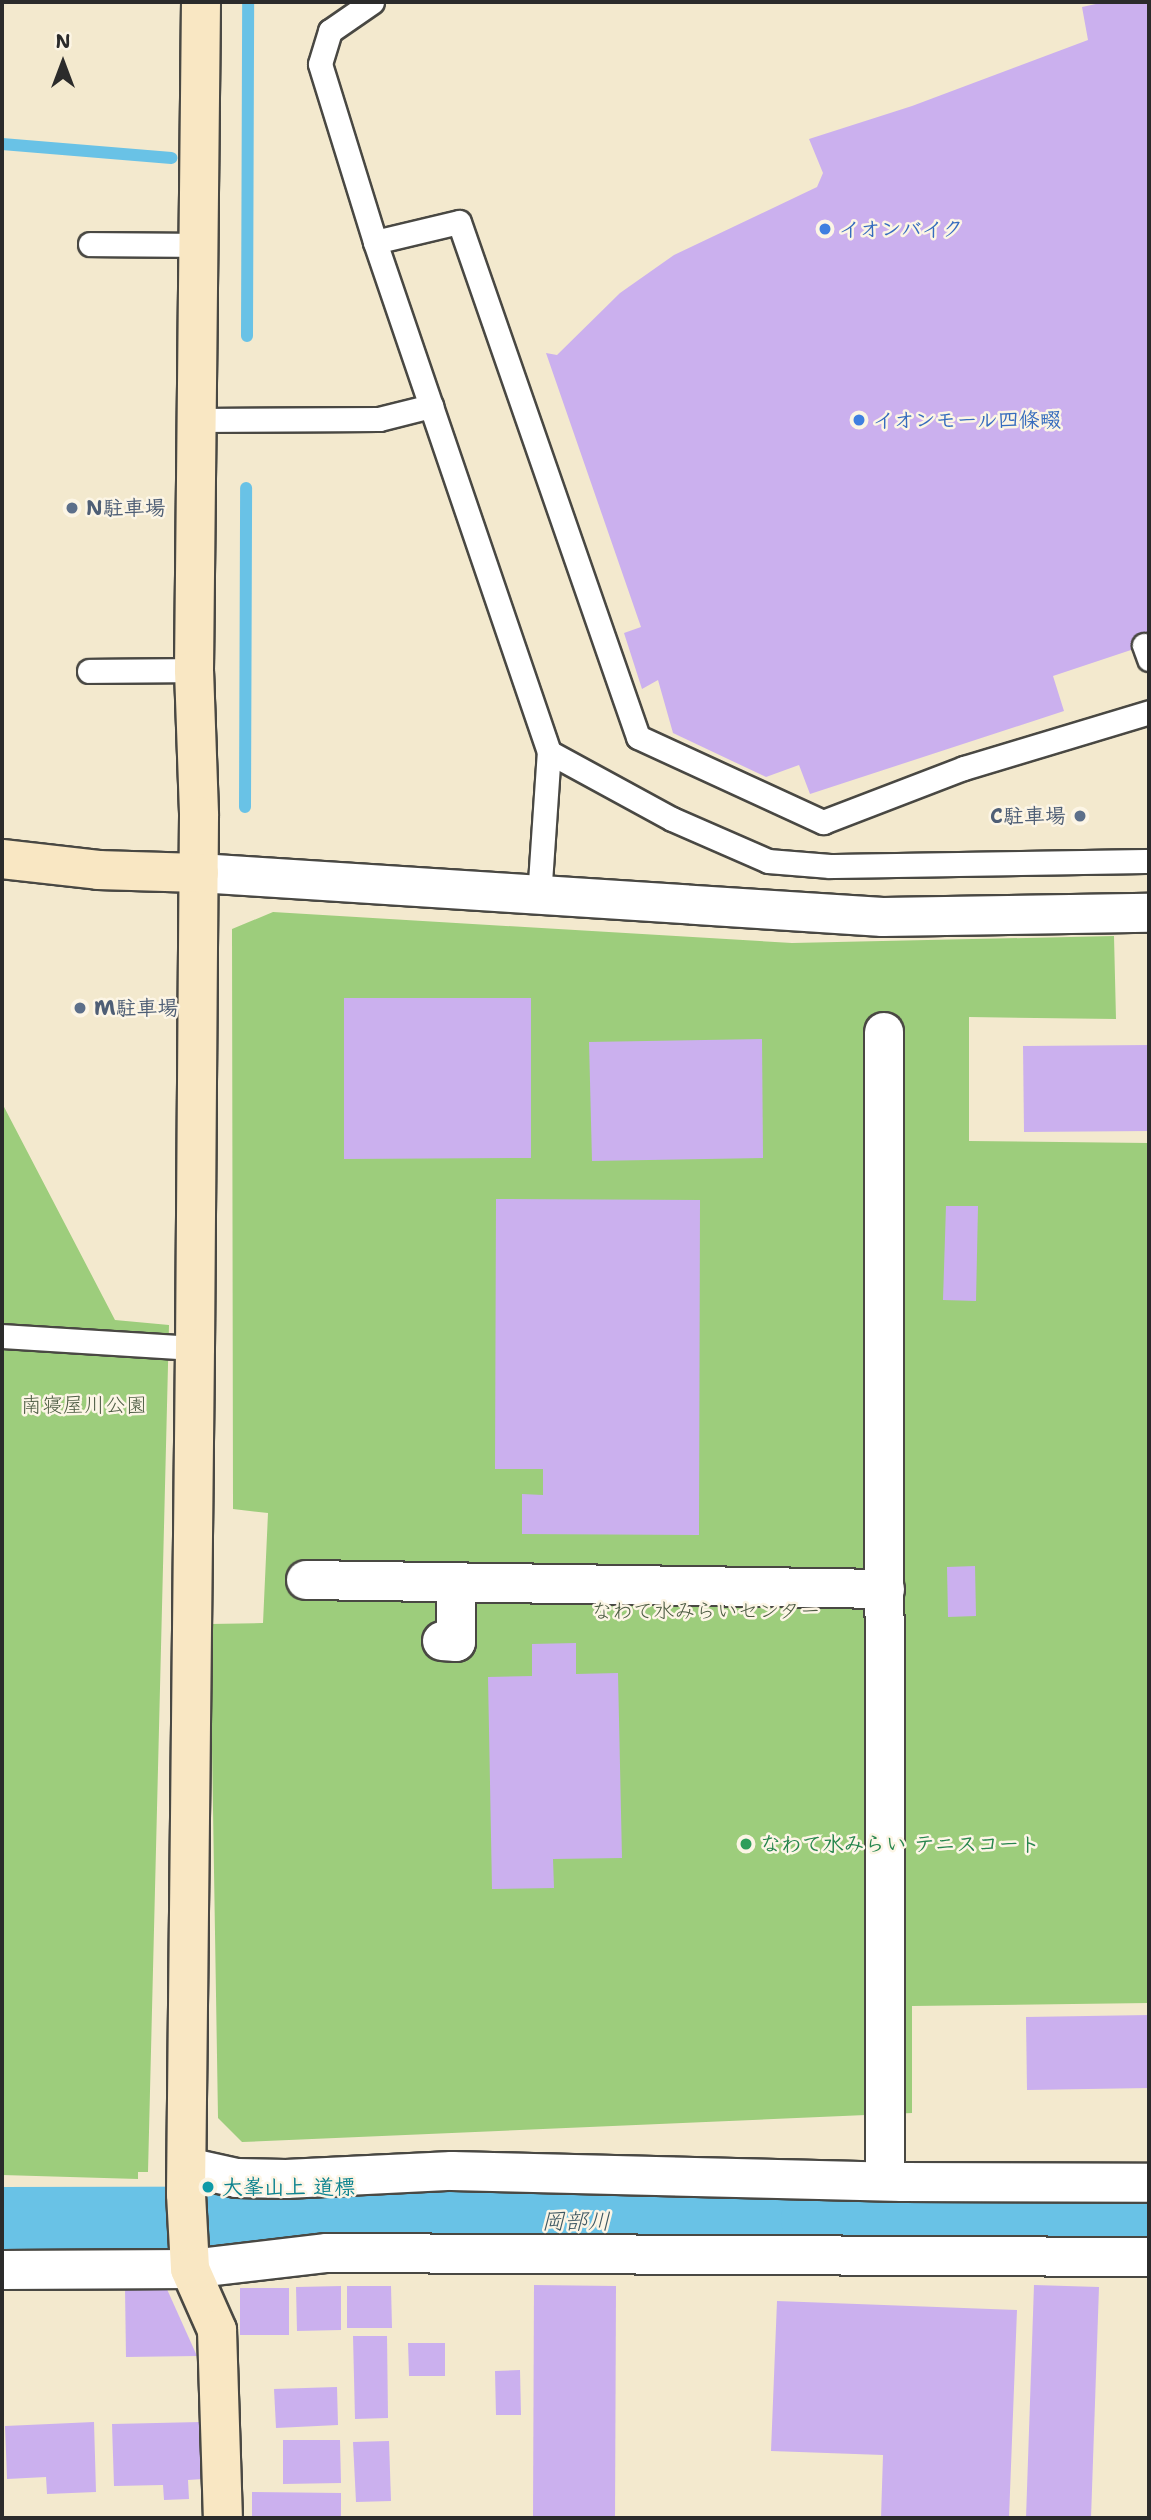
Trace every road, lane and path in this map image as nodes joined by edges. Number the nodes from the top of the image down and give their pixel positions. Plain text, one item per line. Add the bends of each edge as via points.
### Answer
1 (201, 2) edge
2 (372, 2) edge
3 (375, 242) junction
4 (90, 244) dead end
5 (197, 245) junction
6 (431, 406) junction
7 (195, 420) junction
8 (194, 670) junction
9 (89, 671) dead end
10 (1149, 712) edge
11 (549, 752) junction
12 (2, 859) edge
13 (1149, 861) edge
14 (199, 873) junction
15 (539, 897) junction
16 (1149, 913) edge
17 (884, 1032) dead end
18 (2, 1336) edge
19 (195, 1348) junction
20 (306, 1580) dead end
21 (456, 1582) junction
22 (885, 1589) junction
23 (442, 1641) dead end
24 (186, 2180) junction
25 (885, 2181) junction
26 (1149, 2183) edge
27 (1149, 2257) edge
28 (188, 2260) junction
29 (2, 2270) edge
30 (223, 2518) edge

1 - 5 street
2 - 3 lane via 330,31 320,64
3 - 6 lane
3 - 10 lane via 459,222 638,737 823,822 964,768
4 - 5 lane
5 - 7 street
6 - 7 lane via 379,419
6 - 11 lane
7 - 8 street
8 - 9 lane
8 - 14 street
11 - 13 lane via 672,819 768,861 830,866
11 - 15 lane
12 - 14 street via 97,870
14 - 15 street
14 - 19 street
15 - 16 street via 883,917
17 - 22 street
18 - 19 lane
19 - 24 street
20 - 21 street
21 - 22 street
21 - 23 street via 456,1642
22 - 25 street
24 - 25 street via 452,2171
24 - 28 street
25 - 26 street
27 - 28 street via 327,2253
28 - 29 street
28 - 30 street via 217,2330

